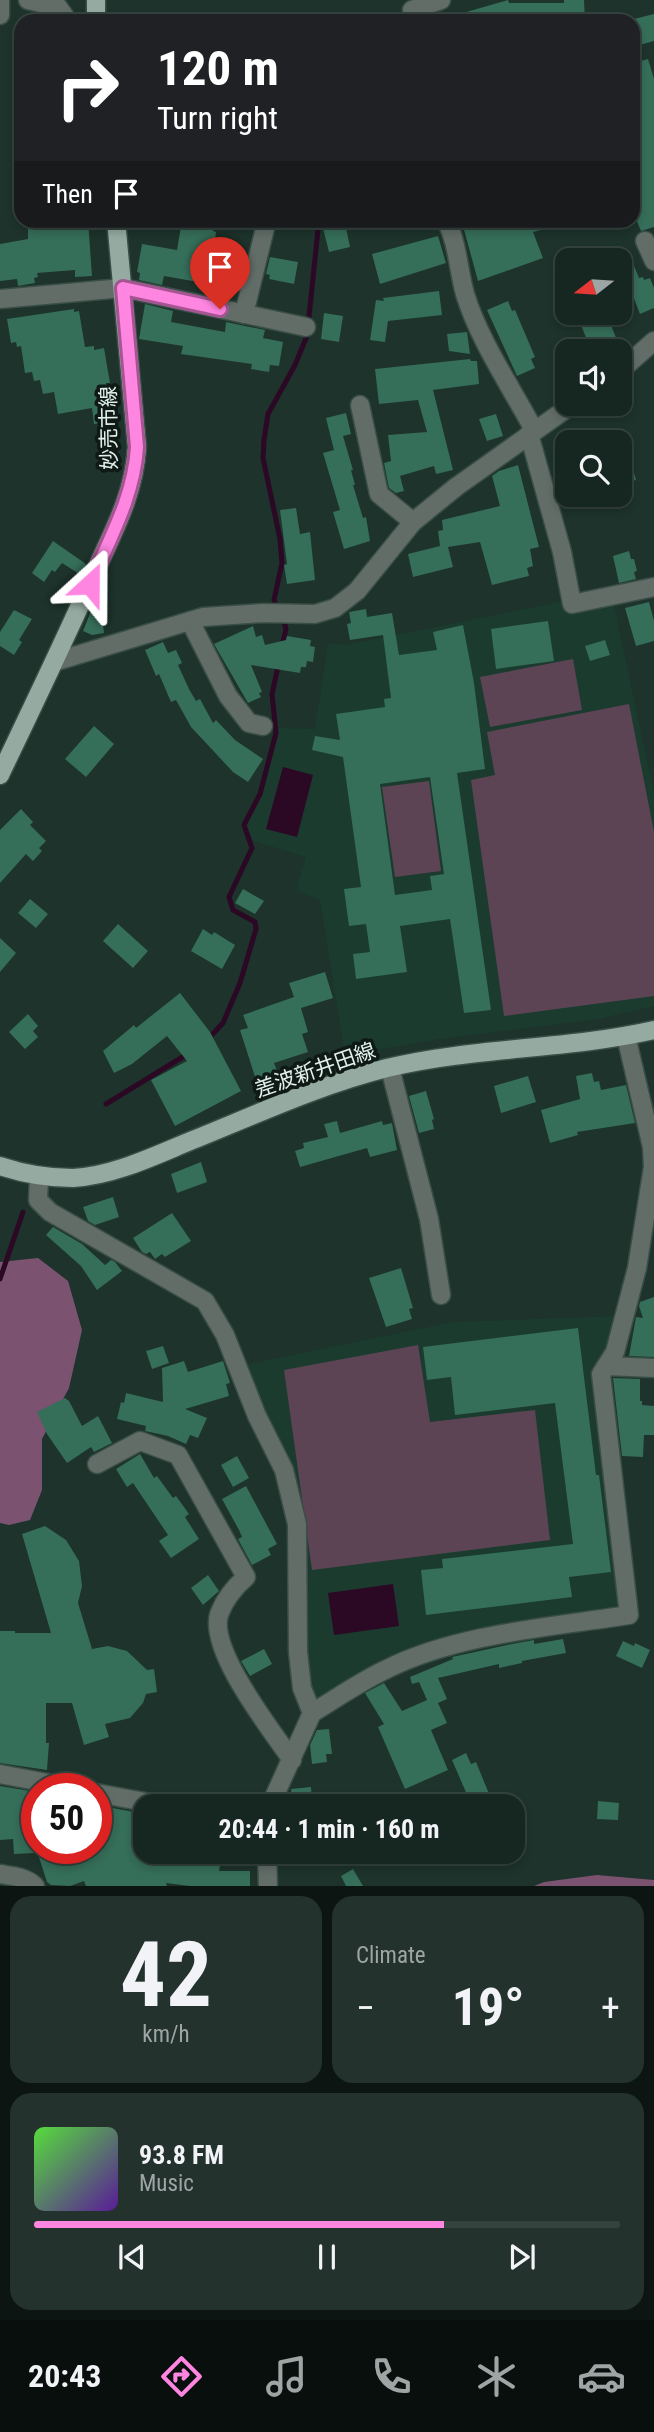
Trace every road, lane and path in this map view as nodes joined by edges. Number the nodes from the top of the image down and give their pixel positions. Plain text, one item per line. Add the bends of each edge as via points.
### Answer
1 (0, 0) edge
2 (28, 0) edge
3 (441, 0) edge
4 (412, 10) edge
5 (63, 14) edge
6 (0, 15) edge
7 (117, 228) edge
8 (265, 228) edge
9 (450, 228) edge
10 (645, 242) dead end
11 (654, 261) edge
12 (123, 288) junction
13 (0, 299) edge
14 (244, 314) junction
15 (306, 327) dead end
16 (653, 347) edge
17 (632, 362) edge
18 (360, 405) dead end
19 (555, 416) edge
20 (532, 432) junction
21 (413, 522) junction
22 (654, 587) edge
23 (190, 621) junction
24 (54, 662) junction
25 (263, 726) dead end
26 (0, 775) edge
27 (654, 1030) edge
28 (626, 1036) junction
29 (390, 1068) junction
30 (0, 1166) edge
31 (39, 1176) junction
32 (440, 1295) dead end
33 (606, 1366) junction
34 (654, 1368) edge
35 (97, 1464) dead end
36 (312, 1713) junction
37 (292, 1760) junction
38 (0, 1774) edge
39 (21, 1778) edge
40 (276, 1794) edge
41 (112, 1796) edge
42 (133, 1800) edge
43 (267, 1864) edge
44 (0, 1874) edge
45 (36, 1886) edge
46 (268, 1886) edge

1 - 6 street
2 - 5 street via 58,7
3 - 4 street
7 - 12 main road, 妙売市線
8 - 14 street
9 - 20 street via 477,324
10 - 11 street
12 - 13 street
12 - 14 street
12 - 24 main road, 妙売市線 via 137,447 135,474
14 - 15 street
16 - 17 street
18 - 21 street via 379,494
19 - 20 street
20 - 21 street
20 - 22 street via 572,604
21 - 23 street via 357,591 335,608 314,614 263,613
23 - 24 street
23 - 25 street via 228,696 249,723
24 - 26 main road, 妙売市線
27 - 28 main road, 差波新井田線
28 - 29 main road, 差波新井田線
28 - 33 street via 653,1167 637,1268 615,1352
29 - 31 main road, 差波新井田線 via 353,1078 142,1161 74,1178
29 - 32 street via 429,1219
30 - 31 main road, 差波新井田線
31 - 36 street via 38,1200 50,1212 205,1301 225,1335 284,1470 297,1524 298,1652 302,1688
33 - 34 street
33 - 36 street via 601,1374 629,1615 429,1652 387,1668
35 - 37 street via 140,1441 178,1455 246,1577 218,1613 220,1638 232,1671
36 - 37 street
37 - 40 street
38 - 39 street
41 - 42 street
43 - 46 street
44 - 45 street

